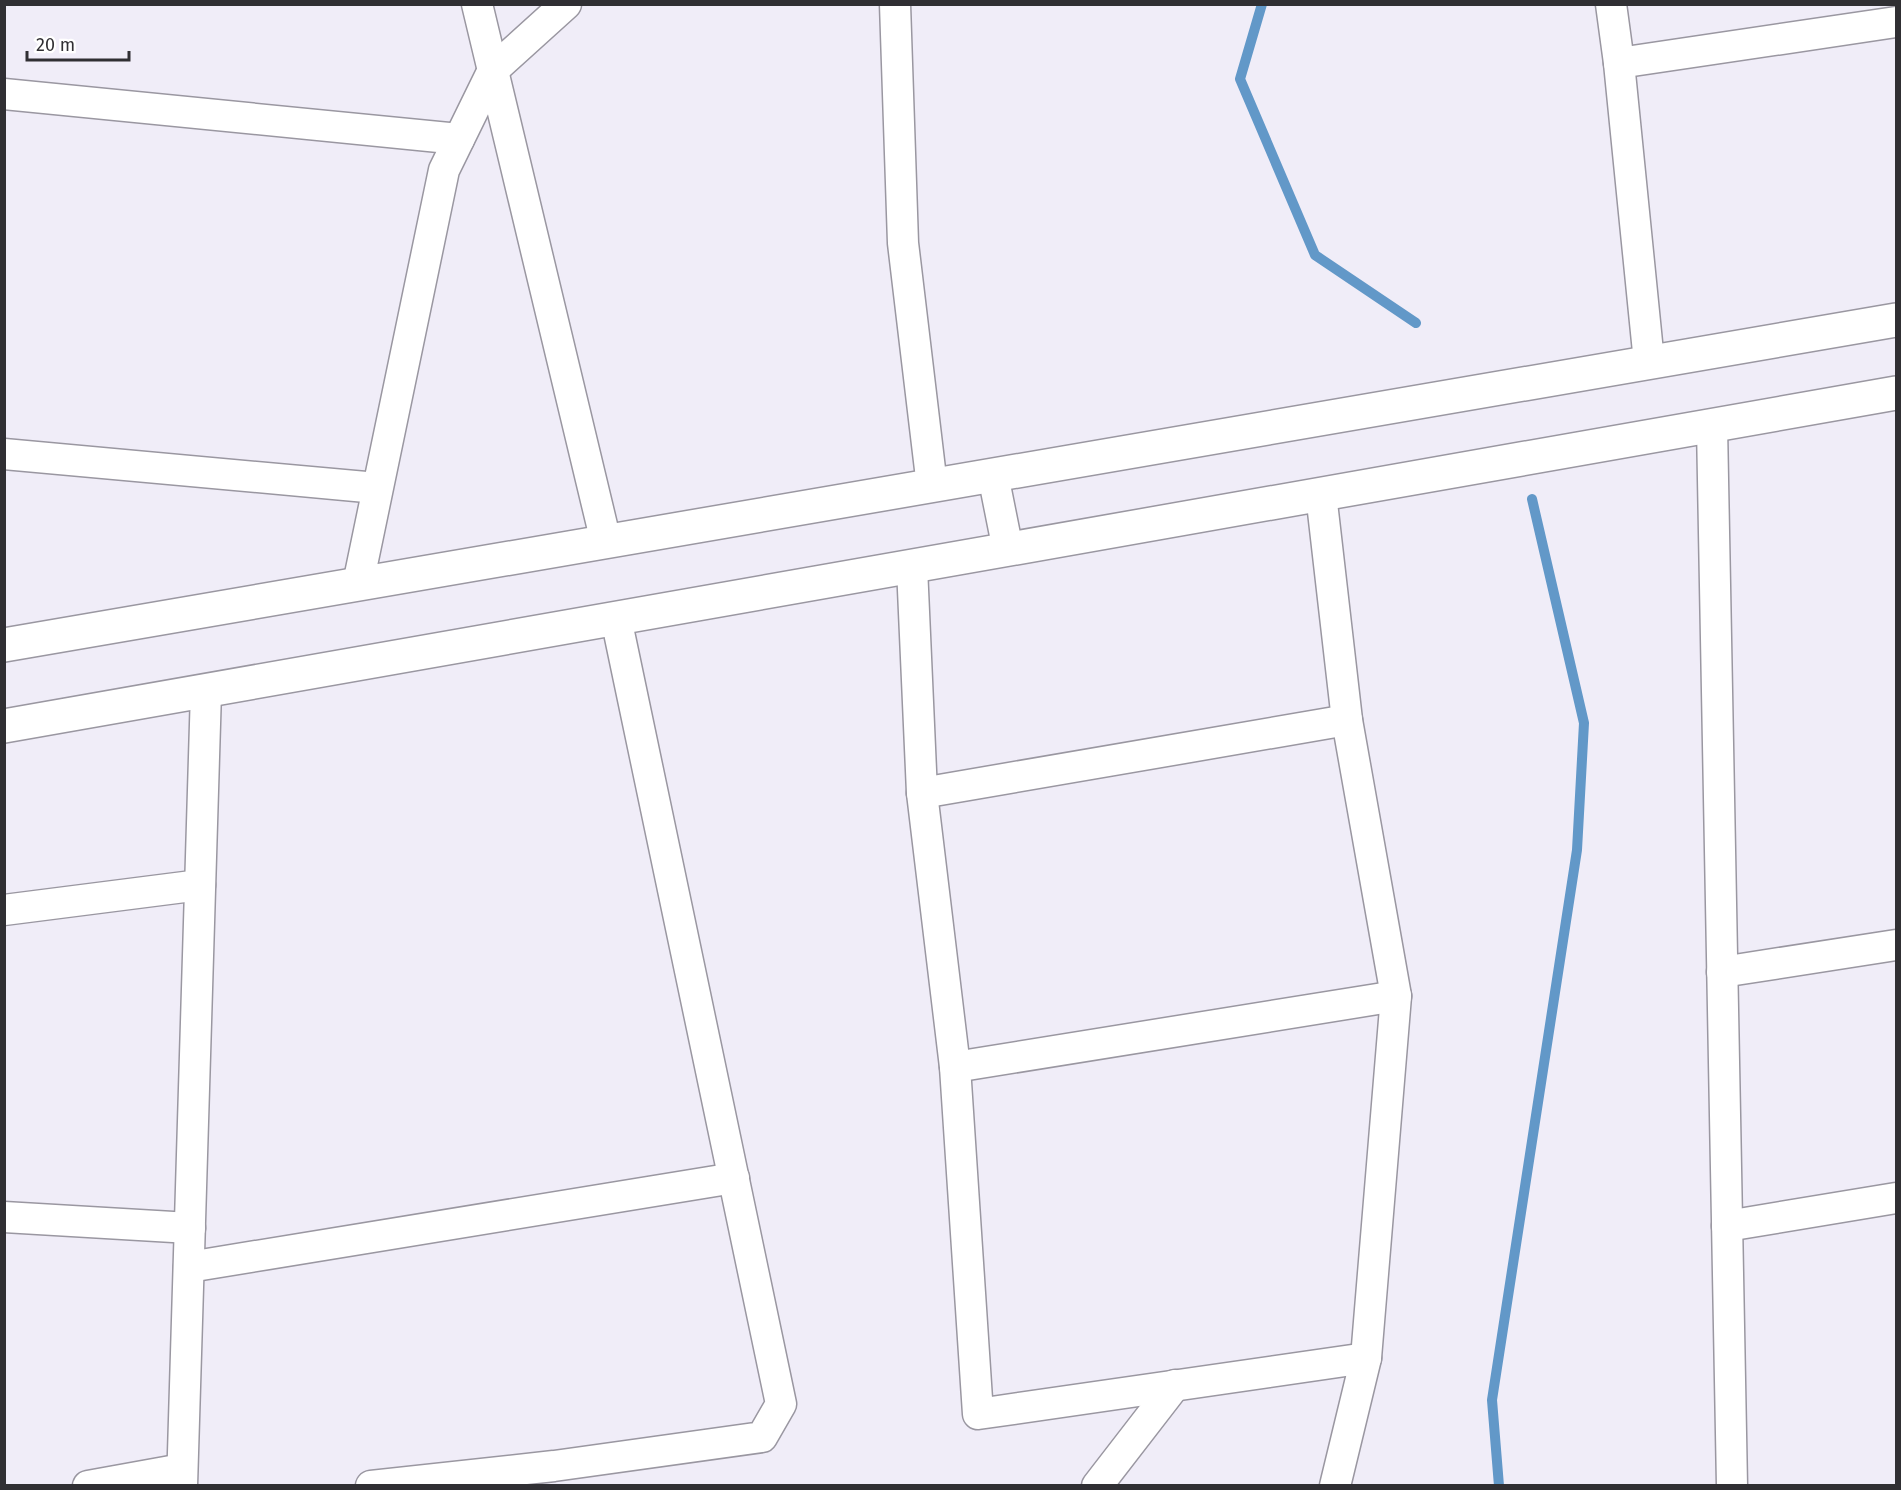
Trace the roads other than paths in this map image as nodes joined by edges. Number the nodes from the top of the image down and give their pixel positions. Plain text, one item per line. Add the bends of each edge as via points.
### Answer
1 (477, 4) edge
2 (566, 4) edge
3 (895, 4) edge
4 (1611, 4) edge
5 (1896, 22) edge
6 (1619, 63) junction
7 (494, 70) junction
8 (4, 94) edge
9 (459, 140) junction
10 (1896, 320) edge
11 (1649, 362) junction
12 (1896, 393) edge
13 (1712, 426) junction
14 (4, 454) edge
15 (993, 475) junction
16 (932, 486) junction
17 (377, 488) junction
18 (1321, 494) junction
19 (606, 542) junction
20 (1008, 550) junction
21 (912, 567) junction
22 (357, 584) junction
23 (616, 618) junction
24 (4, 645) edge
25 (206, 691) junction
26 (1347, 720) junction
27 (4, 726) edge
28 (922, 792) junction
29 (200, 885) junction
30 (4, 910) edge
31 (1896, 945) edge
32 (1722, 972) junction
33 (1396, 996) junction
34 (954, 1067) junction
35 (734, 1178) junction
36 (1896, 1198) edge
37 (4, 1217) edge
38 (1727, 1226) junction
39 (190, 1228) junction
40 (189, 1268) junction
41 (1366, 1358) junction
42 (1175, 1385) junction
43 (553, 1476) edge
44 (182, 1477) edge
45 (88, 1485) edge
46 (371, 1485) edge
47 (1097, 1485) edge
48 (1335, 1485) edge
49 (1732, 1485) edge

1 - 7 street
2 - 7 street
3 - 16 street via 903,243
4 - 6 street
5 - 6 street
6 - 11 street
7 - 9 street
7 - 19 street
8 - 9 street
9 - 17 street via 444,170
10 - 11 street
11 - 15 street
12 - 13 street
13 - 18 street
13 - 32 street
14 - 17 street
15 - 16 street
15 - 20 street
16 - 19 street
17 - 22 street
18 - 20 street
18 - 26 street
19 - 22 street
20 - 21 street
21 - 23 street
21 - 28 street
22 - 24 street
23 - 25 street
23 - 35 street
25 - 27 street
25 - 29 street
26 - 28 street
26 - 33 street
28 - 34 street
29 - 30 street
29 - 39 street
31 - 32 street
32 - 38 street
33 - 34 street
33 - 41 street
34 - 42 street via 978,1414
35 - 40 street
35 - 43 street via 781,1404 762,1437
36 - 38 street
37 - 39 street
38 - 49 street
39 - 40 street
40 - 44 street
41 - 42 street
41 - 48 street
42 - 47 street
43 - 46 street
44 - 45 street

